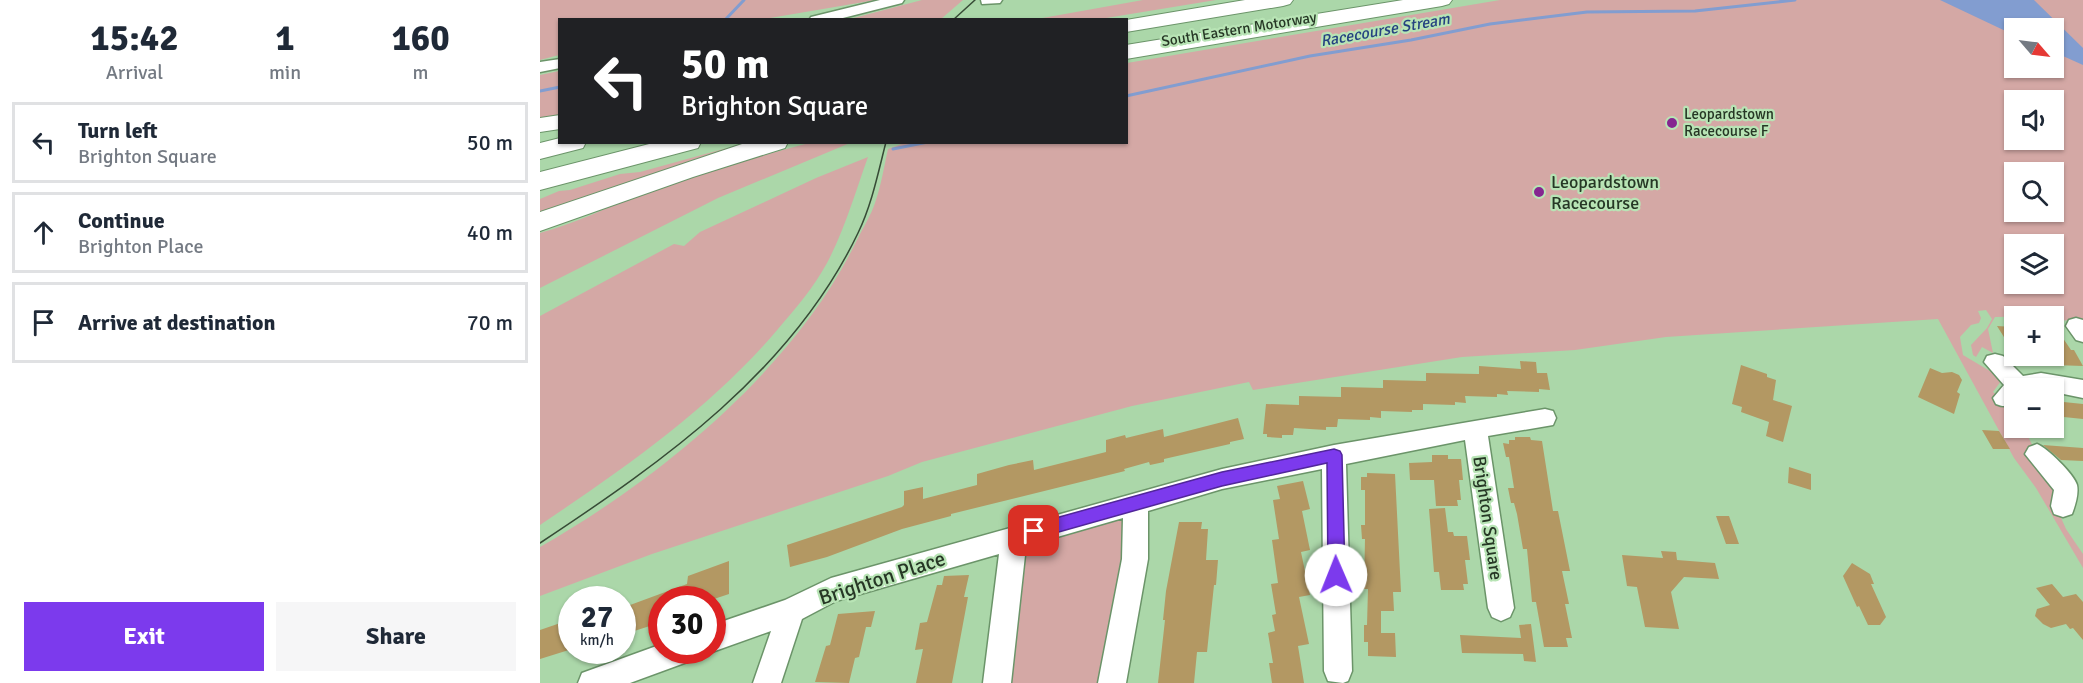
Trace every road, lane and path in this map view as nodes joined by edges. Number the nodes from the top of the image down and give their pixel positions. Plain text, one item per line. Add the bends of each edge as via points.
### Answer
1 (897, 0) edge
2 (1253, 0) edge
3 (1283, 0) edge
4 (1424, 0) edge
5 (1442, 0) edge
6 (824, 18) edge
7 (1128, 21) edge
8 (1128, 26) edge
9 (1128, 48) edge
10 (1128, 52) edge
11 (558, 64) edge
12 (540, 68) edge
13 (558, 122) edge
14 (540, 125) edge
15 (566, 144) edge
16 (681, 144) edge
17 (770, 144) edge
18 (540, 151) edge
19 (540, 181) edge
20 (540, 222) edge
21 (1995, 362) dead end
22 (2083, 389) edge
23 (1545, 418) dead end
24 (1475, 429) junction
25 (2037, 454) dead end
26 (1334, 455) junction
27 (2071, 495) edge
28 (1136, 504) junction
29 (1014, 537) junction
30 (1501, 608) dead end
31 (791, 611) junction
32 (726, 634) edge
33 (648, 663) edge
34 (1338, 671) dead end
35 (592, 683) edge
36 (767, 683) edge
37 (997, 683) edge
38 (1112, 683) edge

1 - 6 street
2 - 7 highway
3 - 8 highway, South Eastern Motorway
4 - 9 highway, South Eastern Motorway
5 - 10 highway
11 - 12 street
13 - 14 highway
15 - 18 highway
16 - 19 highway
17 - 20 highway
21 - 22 street via 2007,376 2012,391 2044,382
23 - 24 street
24 - 26 street
24 - 30 street, Brighton Square
25 - 27 street
26 - 28 street, Brighton Place via 1222,479
26 - 34 street
28 - 29 street, Brighton Place
28 - 38 street via 1135,559
29 - 31 street, Brighton Place via 831,590
29 - 37 street
31 - 32 street, Brighton Place
31 - 36 street
33 - 35 street

